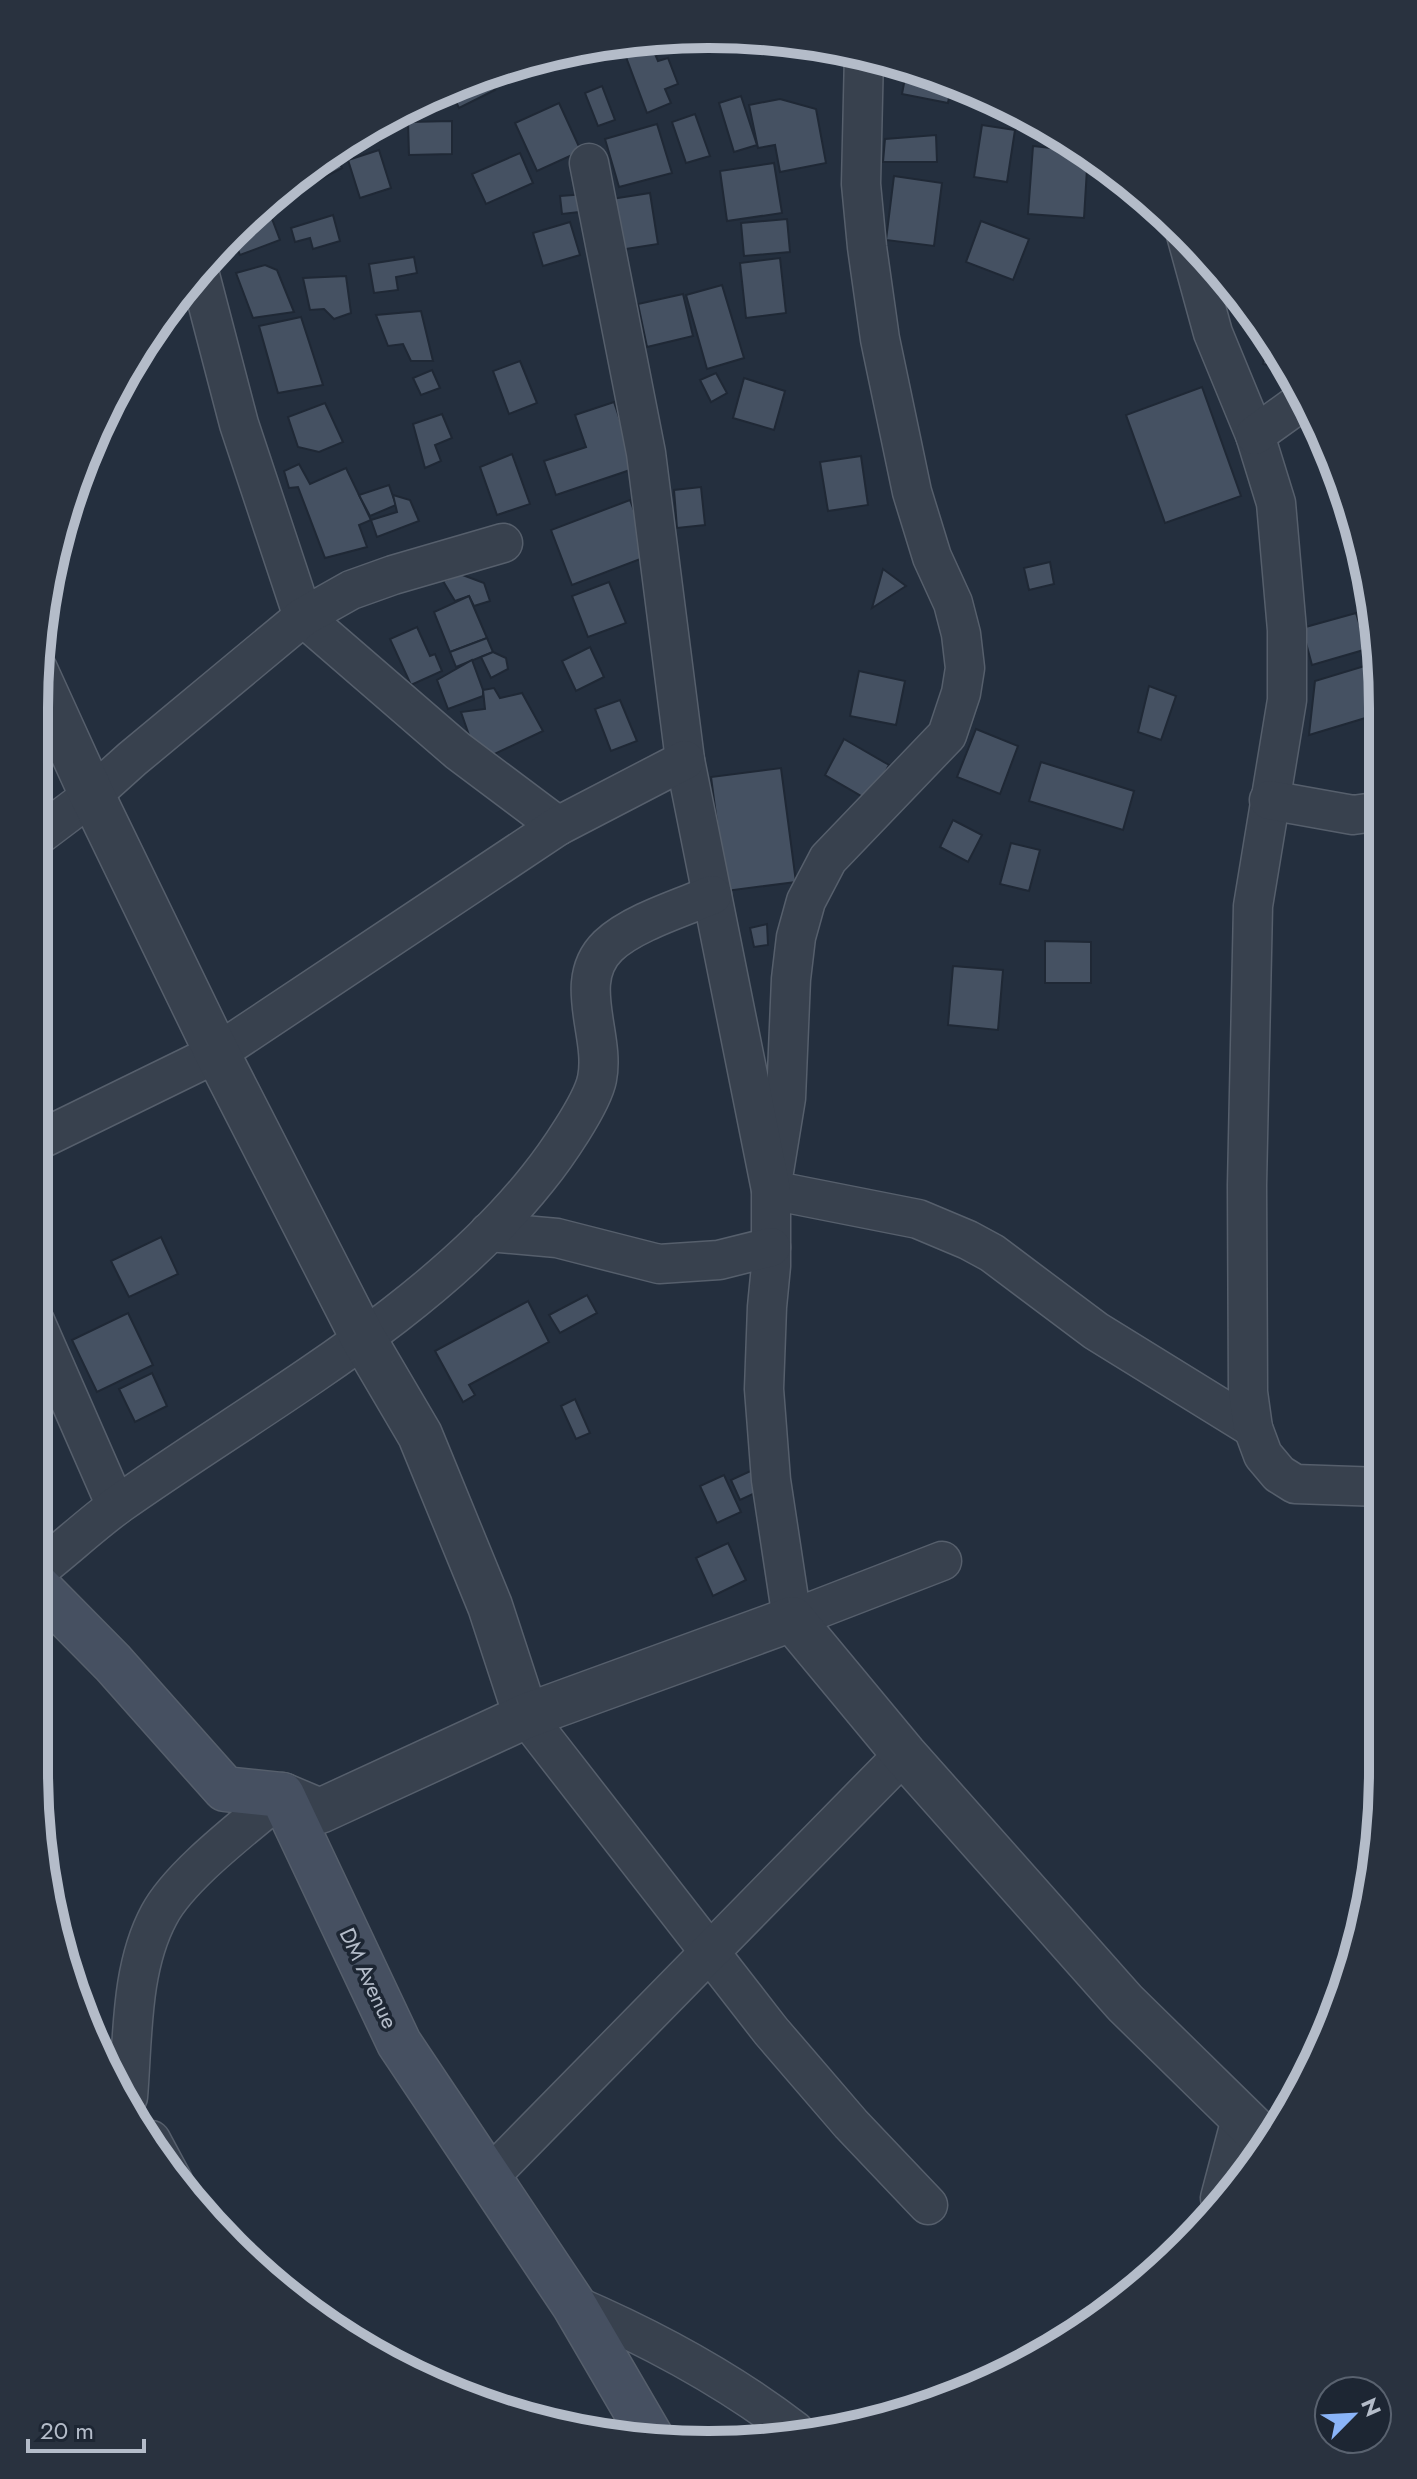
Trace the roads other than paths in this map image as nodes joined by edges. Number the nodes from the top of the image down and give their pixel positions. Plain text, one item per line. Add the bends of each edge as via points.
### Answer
1 (864, 67) edge
2 (589, 163) dead end
3 (1193, 260) edge
4 (202, 284) edge
5 (1296, 406) edge
6 (1255, 435) junction
7 (503, 543) dead end
8 (303, 617) junction
9 (48, 699) edge
10 (685, 760) junction
11 (92, 795) junction
12 (1269, 800) junction
13 (1369, 813) edge
14 (558, 826) junction
15 (48, 828) edge
16 (712, 895) junction
17 (217, 1053) junction
18 (48, 1136) edge
19 (771, 1190) junction
20 (489, 1232) junction
21 (771, 1247) junction
22 (363, 1338) junction
23 (48, 1351) edge
24 (1253, 1428) junction
25 (1369, 1487) edge
26 (116, 1506) junction
27 (942, 1561) dead end
28 (48, 1562) edge
29 (48, 1597) edge
30 (792, 1619) junction
31 (526, 1716) junction
32 (904, 1754) junction
33 (282, 1795) junction
34 (707, 1952) junction
35 (131, 2054) junction
36 (129, 2087) edge
37 (136, 2101) edge
38 (1256, 2130) edge
39 (1234, 2172) edge
40 (488, 2178) junction
41 (928, 2205) dead end
42 (574, 2305) junction
43 (788, 2426) edge
44 (646, 2428) edge

1 - 19 street via 861,184 880,339 912,492 953,603 965,668 947,735 828,859 806,901 792,965 786,1098
2 - 10 street via 646,453
3 - 6 street via 1213,333
4 - 8 street via 239,424
5 - 6 street
6 - 12 street via 1276,503 1287,630 1287,700
7 - 8 street via 351,590
8 - 11 street
8 - 14 street via 458,751
9 - 11 street
10 - 14 street
10 - 16 street
11 - 15 street
11 - 17 street
12 - 13 street via 1353,815
12 - 24 street via 1253,906 1247,1185 1248,1392
14 - 17 street
16 - 19 street
16 - 20 street via 632,929 608,946 594,968 589,990 596,1023 597,1080 541,1175
17 - 18 street
17 - 22 street
19 - 21 street
19 - 24 street via 938,1225 992,1253 1096,1331
20 - 21 street via 557,1238 659,1264 719,1260
20 - 22 street
21 - 30 street via 764,1389 771,1480
22 - 26 street
22 - 31 street via 420,1435 446,1494
23 - 26 street
24 - 25 street via 1263,1455 1295,1484
26 - 28 street
27 - 30 street
29 - 33 main road via 225,1789
30 - 31 street
30 - 32 street
31 - 33 street via 320,1811
31 - 34 street
32 - 34 street
32 - 38 street via 1125,2003
33 - 35 street via 221,1846 159,1914 141,1974
33 - 40 main road, DM Avenue via 399,2043
34 - 40 street
34 - 41 street via 851,2124
35 - 36 street
35 - 37 street
38 - 39 street
40 - 42 main road, DM Avenue
42 - 43 street via 669,2348
42 - 44 main road, DM Avenue

